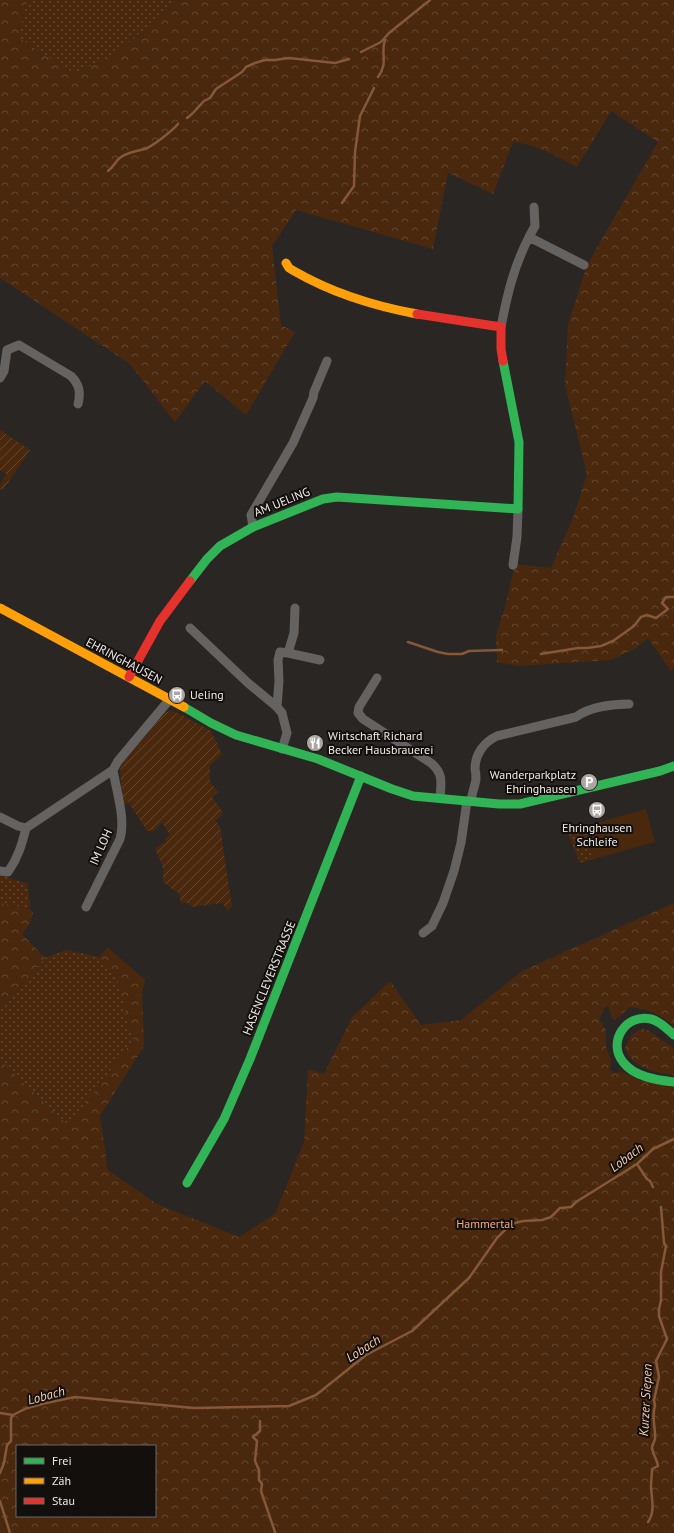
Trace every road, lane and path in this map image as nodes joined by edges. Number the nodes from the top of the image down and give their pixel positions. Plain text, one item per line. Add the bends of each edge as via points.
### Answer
1 (534, 207) dead end
2 (529, 237) junction
3 (286, 263) dead end
4 (584, 265) dead end
5 (501, 327) junction
6 (327, 360) dead end
7 (0, 378) edge
8 (78, 404) dead end
9 (518, 509) junction
10 (253, 527) junction
11 (513, 565) dead end
12 (0, 608) edge
13 (296, 608) dead end
14 (190, 628) dead end
15 (288, 653) junction
16 (320, 660) dead end
17 (129, 677) junction
18 (377, 678) dead end
19 (170, 699) junction
20 (629, 704) dead end
21 (277, 707) junction
22 (282, 749) junction
23 (674, 766) edge
24 (113, 770) junction
25 (361, 776) junction
26 (440, 798) junction
27 (469, 801) junction
28 (0, 817) edge
29 (26, 828) junction
30 (0, 871) edge
31 (86, 908) dead end
32 (423, 933) dead end
33 (674, 1035) edge
34 (674, 1082) edge
35 (187, 1183) dead end

1 - 2 street via 535,226
2 - 4 street
2 - 5 street via 508,290
3 - 5 street via 289,268 331,290 371,303 401,311
5 - 9 street via 505,377 519,442
6 - 10 street via 314,398 293,443 251,515
7 - 8 street via 4,371 7,350 19,345 75,380 80,391
9 - 10 street, AM UELING via 337,497 323,499
9 - 11 street
10 - 17 street, AM UELING via 220,546 207,559 160,621
12 - 17 street, EHRINGHAUSEN
13 - 15 street via 294,633
14 - 21 street
15 - 16 street
15 - 21 street via 280,652 278,660
17 - 19 street, EHRINGHAUSEN
18 - 26 street via 358,713 438,769 441,778
19 - 22 street, EHRINGHAUSEN via 236,735
19 - 24 street
20 - 27 street via 617,704 582,712 576,717 497,736 488,741 477,758 475,782
21 - 22 street via 282,713 287,733
22 - 25 street, EHRINGHAUSEN via 318,759
23 - 27 street, EHRINGHAUSEN via 524,803
24 - 29 street
24 - 31 street, IM LOH via 122,831
25 - 26 street, EHRINGHAUSEN via 413,796
25 - 35 street, HASENCLEVERSTRASSE via 250,1059 224,1119
26 - 27 street, EHRINGHAUSEN
27 - 32 street via 454,871 443,903 432,926
28 - 29 street
29 - 30 street via 22,847 12,866 8,872
33 - 34 street via 656,1021 638,1018 623,1027 616,1045 621,1061 629,1068 652,1078

